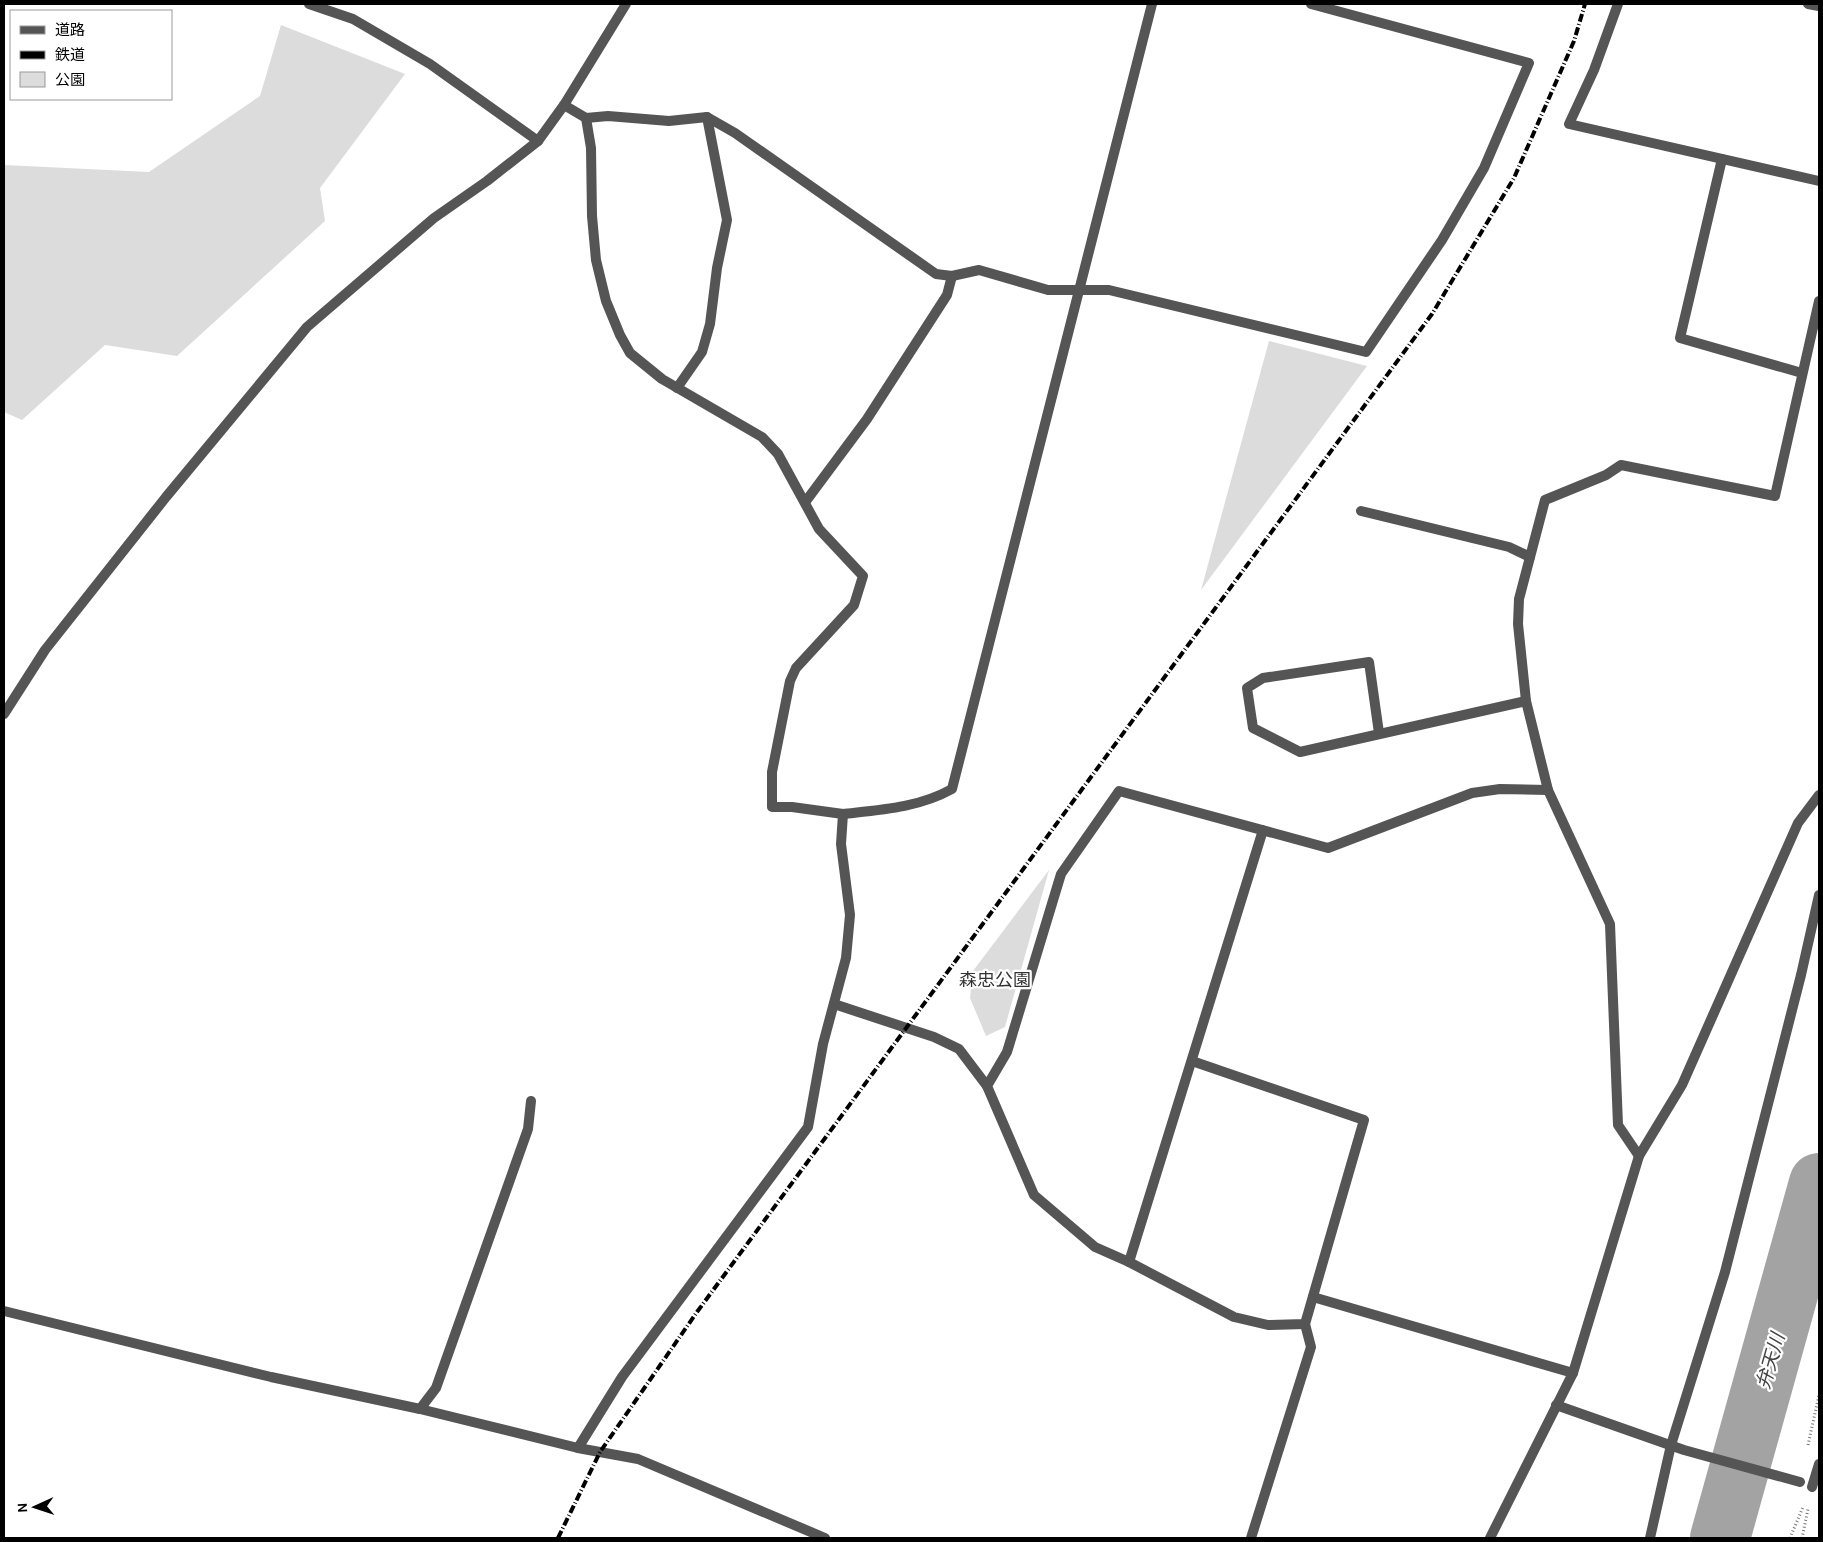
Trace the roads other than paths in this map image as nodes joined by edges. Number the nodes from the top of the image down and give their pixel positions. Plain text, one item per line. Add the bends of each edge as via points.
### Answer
1 (309, 4) edge
2 (626, 4) edge
3 (1152, 4) edge
4 (1311, 4) edge
5 (1618, 4) edge
6 (1808, 4) edge
7 (1819, 6) edge
8 (564, 105) junction
9 (707, 117) junction
10 (586, 118) junction
11 (538, 141) junction
12 (1722, 160) junction
13 (1819, 181) edge
14 (952, 276) junction
15 (1078, 290) junction
16 (1819, 301) edge
17 (1802, 373) junction
18 (677, 388) junction
19 (806, 501) junction
20 (1361, 511) dead end
21 (1530, 557) junction
22 (1526, 701) junction
23 (4, 714) edge
24 (1379, 733) junction
25 (1548, 790) junction
26 (1819, 795) edge
27 (843, 814) junction
28 (1264, 830) junction
29 (1819, 895) edge
30 (834, 1004) junction
31 (1192, 1061) junction
32 (987, 1086) junction
33 (531, 1101) dead end
34 (1639, 1156) junction
35 (1130, 1262) junction
36 (1313, 1297) junction
37 (4, 1311) edge
38 (1305, 1324) junction
39 (1573, 1373) junction
40 (1556, 1405) junction
41 (420, 1409) junction
42 (1671, 1445) junction
43 (578, 1448) junction
44 (1819, 1464) edge
45 (1800, 1482) road end
46 (1812, 1487) road end
47 (825, 1538) edge
48 (1251, 1538) edge
49 (1490, 1538) edge
50 (1650, 1538) edge

1 - 11 street via 353,19 430,64
2 - 8 street
3 - 15 street
4 - 15 street via 1529,63 1484,168 1442,240 1366,352 1109,290
5 - 12 street via 1594,70 1569,124
6 - 7 street
8 - 10 street
8 - 11 street
9 - 10 street via 669,121 608,116
9 - 14 street via 764,153 936,274
9 - 18 street via 726,220 710,324 702,352
10 - 18 street via 591,148 595,251 606,301 630,353
11 - 23 street via 487,182 434,218 307,327 45,650
12 - 13 street
12 - 17 street via 1680,338
14 - 15 street via 979,270 1048,290
14 - 19 street via 947,295 867,419
15 - 27 street via 952,789 940,796 892,809
16 - 17 street
17 - 21 street via 1775,496 1621,465 1545,500
18 - 19 street via 762,437 778,454
19 - 27 street via 819,529 863,576 854,605 796,668 790,681 772,772 772,807
20 - 21 street via 1509,547
21 - 22 street via 1519,599 1518,624
22 - 24 street
22 - 25 street
24 - 24 street via 1300,752 1252,728 1247,688 1263,678 1369,662
25 - 28 street via 1500,789 1472,793 1328,848
25 - 34 street via 1610,924 1618,1125
26 - 34 street via 1798,823 1682,1085
27 - 30 street via 841,844 850,916 846,958
28 - 31 street
28 - 32 street via 1119,791 1061,874 1007,1052
29 - 42 street via 1725,1272
30 - 32 street via 934,1037 959,1049
30 - 43 street via 808,1127 622,1377
31 - 35 street
31 - 36 street via 1364,1120
32 - 35 street via 1034,1195 1095,1248
33 - 41 street via 528,1129 436,1388
34 - 39 street
35 - 38 street via 1234,1317 1268,1325
36 - 38 street
36 - 39 street
37 - 41 street via 271,1377
38 - 48 street via 1311,1347
39 - 40 street
40 - 42 street
40 - 49 street
41 - 43 street
42 - 45 street
42 - 50 street
43 - 47 street via 638,1459
44 - 46 street

